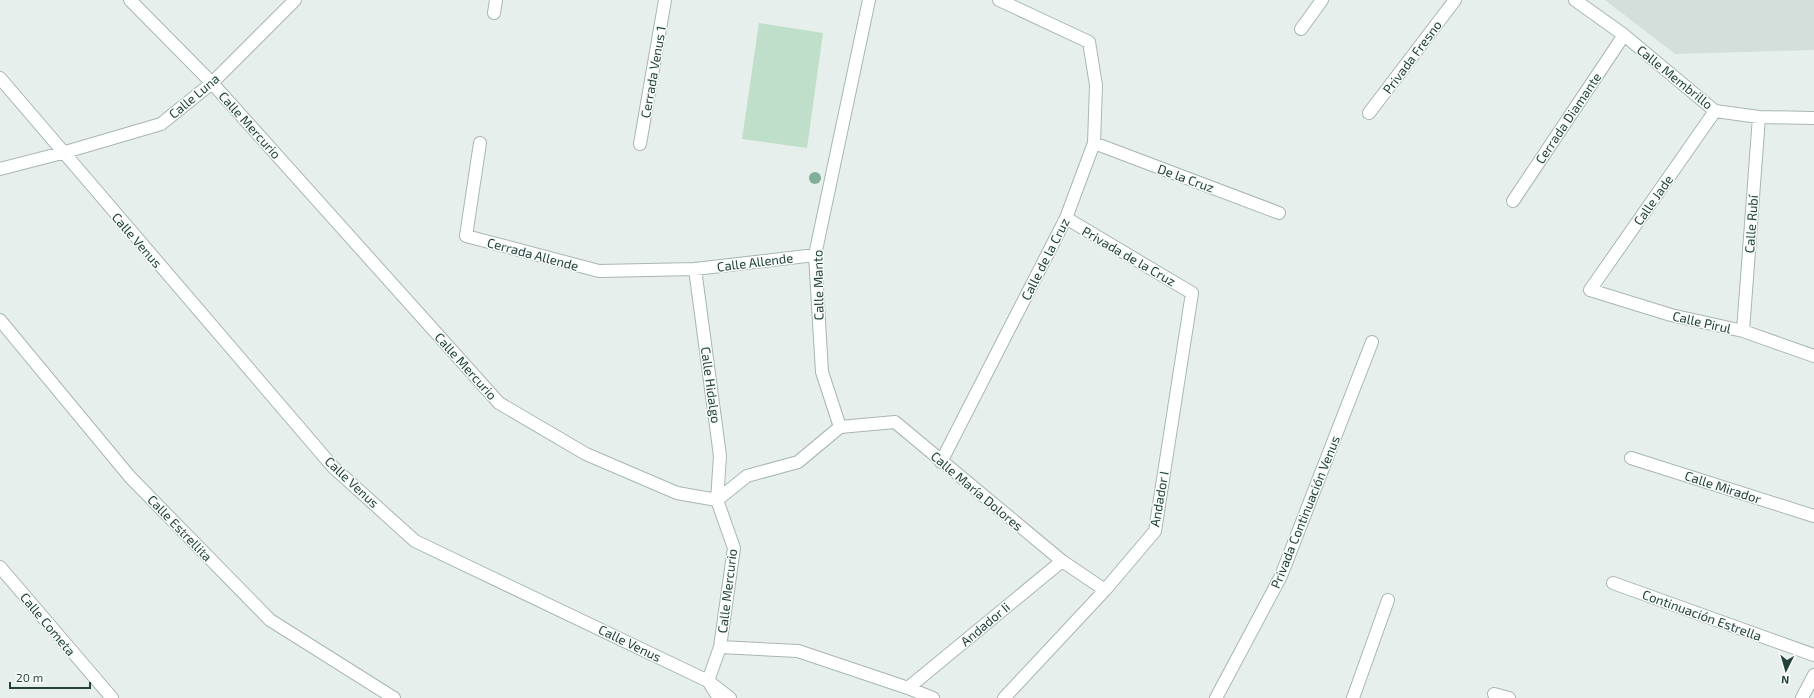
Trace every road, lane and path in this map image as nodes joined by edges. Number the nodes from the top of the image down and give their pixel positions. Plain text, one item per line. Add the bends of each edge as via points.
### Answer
1 (130, 0) edge
2 (295, 0) edge
3 (496, 0) edge
4 (666, 0) edge
5 (869, 0) edge
6 (999, 0) edge
7 (1322, 0) edge
8 (1455, 0) edge
9 (1575, 0) edge
10 (494, 13) dead end
11 (1301, 29) dead end
12 (1624, 35) junction
13 (0, 78) edge
14 (212, 83) junction
15 (1715, 110) junction
16 (1369, 113) dead end
17 (1759, 118) junction
18 (1814, 118) edge
19 (480, 143) dead end
20 (1094, 143) junction
21 (640, 144) dead end
22 (62, 153) junction
23 (0, 169) edge
24 (1513, 201) dead end
25 (1279, 213) dead end
26 (1066, 218) junction
27 (815, 255) junction
28 (695, 269) junction
29 (1590, 290) joint
30 (1192, 293) joint
31 (0, 320) edge
32 (1743, 331) junction
33 (1372, 342) dead end
34 (1814, 356) edge
35 (840, 427) junction
36 (1631, 458) dead end
37 (941, 462) junction
38 (717, 500) junction
39 (1814, 516) edge
40 (1062, 561) junction
41 (0, 567) edge
42 (1613, 583) dead end
43 (1104, 590) junction
44 (1388, 600) dead end
45 (720, 647) junction
46 (1814, 655) edge
47 (1814, 675) edge
48 (708, 681) junction
49 (908, 688) junction
50 (1494, 694) dead end
51 (112, 698) edge
52 (394, 698) edge
53 (719, 698) edge
54 (730, 698) edge
55 (933, 698) edge
56 (1004, 698) edge
57 (1216, 698) edge
58 (1353, 698) edge
59 (1509, 698) edge
60 (1802, 698) edge

1 - 14 street, Calle Mercurio
2 - 14 street, Calle Luna
3 - 10 street
4 - 21 street, Cerrada Venus 1
5 - 27 street, Calle Manto
6 - 20 street, Calle de la Cruz via 1089,42 1096,85
7 - 11 street
8 - 16 street, Privada Fresno
9 - 12 street, Calle Membrillo
12 - 15 street, Calle Membrillo
12 - 24 street, Cerrada Diamante
13 - 22 street, Calle Venus
14 - 22 street, Calle Luna via 161,124
14 - 38 street, Calle Mercurio via 499,403 586,454 677,493
15 - 17 street, Calle Membrillo
15 - 29 street, Calle Jade
17 - 18 street, Calle Membrillo
17 - 32 street, Calle Rubí
19 - 28 street, Cerrada Allende via 466,236 599,271
20 - 25 street, De la Cruz
20 - 26 street, Calle de la Cruz
22 - 23 street, Calle Luna
22 - 48 street, Calle Venus via 333,467 415,541
26 - 30 street, Privada de la Cruz
26 - 37 street, Calle de la Cruz
27 - 28 street, Calle Allende
27 - 35 street, Calle Manto via 822,372
28 - 38 street, Calle Hidalgo via 720,456
29 - 32 street, Calle Pirul via 1671,315
30 - 43 street, Andador I via 1155,531
31 - 52 street, Calle Estrellita via 130,477 270,620
32 - 34 street, Calle Pirul
33 - 57 street, Privada Continuación Venus via 1282,576
35 - 37 street, Calle María Dolores via 895,422
35 - 38 street via 798,462 747,476
36 - 39 street, Calle Mirador
37 - 40 street, Calle María Dolores
38 - 45 street, Calle Mercurio via 734,548
40 - 43 street, Calle María Dolores
40 - 49 street, Andador Ii
41 - 51 street, Calle Cometa
42 - 46 street, Continuación Estrella
43 - 56 street, Andador I
44 - 58 street
45 - 48 street, Calle Mercurio
45 - 49 street via 798,651
47 - 60 street
48 - 53 street
48 - 54 street, Calle Venus
49 - 55 street
50 - 59 street

